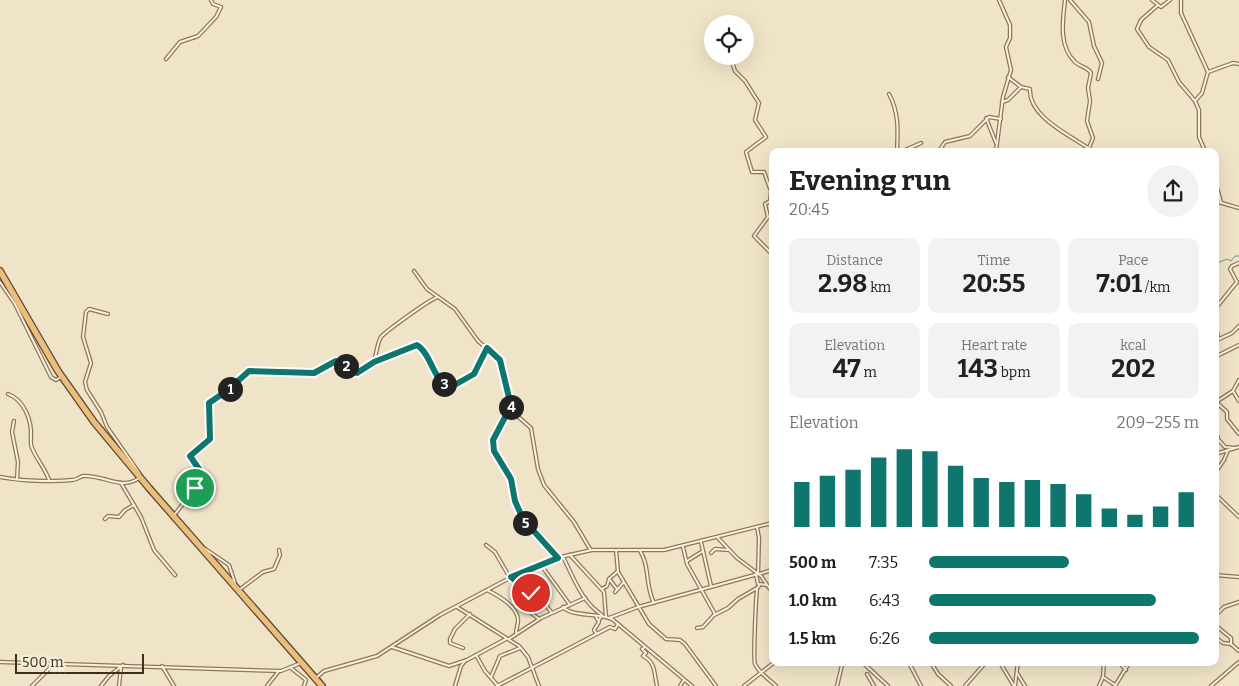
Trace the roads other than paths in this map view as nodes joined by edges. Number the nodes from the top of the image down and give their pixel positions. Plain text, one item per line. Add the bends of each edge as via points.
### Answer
1 (212, 0) edge
2 (999, 0) edge
3 (1065, 0) edge
4 (1070, 0) edge
5 (1152, 0) edge
6 (1170, 0) edge
7 (1181, 0) edge
8 (1158, 5) junction
9 (166, 59) dead end
10 (1239, 64) edge
11 (733, 65) edge
12 (1208, 72) junction
13 (1008, 77) junction
14 (1098, 79) dead end
15 (1021, 88) junction
16 (889, 94) dead end
17 (1195, 101) junction
18 (1002, 102) junction
19 (986, 118) junction
20 (1001, 119) junction
21 (921, 143) dead end
22 (996, 145) joint
23 (897, 148) edge
24 (910, 148) edge
25 (941, 148) edge
26 (1086, 148) edge
27 (1090, 148) edge
28 (1204, 148) edge
29 (769, 183) edge
30 (1219, 195) edge
31 (769, 202) edge
32 (1221, 202) joint
33 (1239, 208) edge
34 (769, 251) edge
35 (1239, 263) edge
36 (414, 270) dead end
37 (0, 271) edge
38 (0, 282) edge
39 (1237, 282) junction
40 (1233, 287) junction
41 (1239, 287) edge
42 (438, 296) junction
43 (1219, 304) edge
44 (108, 314) dead end
45 (1239, 326) edge
46 (1219, 339) edge
47 (1239, 344) edge
48 (487, 348) junction
49 (1219, 355) edge
50 (374, 362) junction
51 (62, 377) junction
52 (1239, 380) edge
53 (1233, 392) junction
54 (8, 394) dead end
55 (1219, 400) edge
56 (1239, 401) edge
57 (1219, 405) edge
58 (514, 413) dead end
59 (14, 422) dead end
60 (1239, 434) edge
61 (1219, 441) edge
62 (1239, 447) edge
63 (1235, 448) junction
64 (1228, 450) junction
65 (1219, 453) edge
66 (1219, 467) edge
67 (0, 477) edge
68 (140, 477) junction
69 (17, 479) junction
70 (49, 480) junction
71 (120, 483) junction
72 (1219, 498) edge
73 (134, 505) junction
74 (175, 517) junction
75 (1239, 517) edge
76 (105, 519) dead end
77 (769, 524) edge
78 (757, 527) junction
79 (718, 538) junction
80 (701, 542) junction
81 (486, 545) dead end
82 (683, 547) junction
83 (279, 550) dead end
84 (592, 550) junction
85 (616, 550) junction
86 (730, 550) junction
87 (640, 551) junction
88 (703, 551) junction
89 (711, 553) dead end
90 (570, 555) junction
91 (563, 556) junction
92 (558, 558) junction
93 (687, 561) junction
94 (541, 564) junction
95 (618, 571) junction
96 (769, 571) edge
97 (758, 574) junction
98 (175, 575) dead end
99 (1219, 575) edge
100 (511, 577) junction
101 (1239, 577) edge
102 (609, 579) junction
103 (624, 582) junction
104 (766, 585) junction
105 (711, 587) junction
106 (758, 587) junction
107 (237, 588) junction
108 (769, 588) edge
109 (602, 589) junction
110 (617, 589) junction
111 (703, 589) junction
112 (487, 590) junction
113 (615, 592) dead end
114 (585, 598) junction
115 (513, 600) dead end
116 (654, 602) junction
117 (1239, 602) edge
118 (570, 605) junction
119 (455, 607) junction
120 (563, 607) junction
121 (638, 607) junction
122 (551, 612) junction
123 (1219, 612) edge
124 (470, 614) junction
125 (715, 614) junction
126 (602, 615) junction
127 (595, 616) junction
128 (608, 617) junction
129 (539, 619) junction
130 (599, 620) junction
131 (618, 624) junction
132 (696, 628) dead end
133 (1219, 628) edge
134 (516, 633) junction
135 (596, 633) junction
136 (507, 639) junction
137 (1219, 640) edge
138 (1231, 644) junction
139 (392, 647) junction
140 (645, 647) junction
141 (462, 648) dead end
142 (520, 648) junction
143 (1239, 651) edge
144 (476, 655) junction
145 (467, 660) junction
146 (0, 662) edge
147 (302, 662) junction
148 (1239, 662) edge
149 (54, 665) junction
150 (122, 666) junction
151 (162, 666) junction
152 (769, 666) edge
153 (842, 666) edge
154 (866, 666) edge
155 (911, 666) edge
156 (934, 666) edge
157 (983, 666) edge
158 (1002, 666) edge
159 (1018, 666) edge
160 (1104, 666) edge
161 (1122, 666) edge
162 (1128, 666) edge
163 (530, 667) junction
164 (292, 668) junction
165 (1126, 670) junction
166 (278, 671) junction
167 (760, 672) junction
168 (1017, 673) junction
169 (867, 674) dead end
170 (491, 677) junction
171 (316, 678) junction
172 (1103, 678) junction
173 (684, 680) junction
174 (32, 686) edge
175 (101, 686) edge
176 (119, 686) edge
177 (174, 686) edge
178 (267, 686) edge
179 (304, 686) edge
180 (322, 686) edge
181 (455, 686) edge
182 (498, 686) edge
183 (539, 686) edge
184 (657, 686) edge
185 (680, 686) edge
186 (692, 686) edge
187 (716, 686) edge
188 (744, 686) edge
189 (776, 686) edge
190 (837, 686) edge
191 (874, 686) edge
192 (888, 686) edge
193 (921, 686) edge
194 (951, 686) edge
195 (965, 686) edge
196 (1015, 686) edge
197 (1025, 686) edge
198 (1099, 686) edge
199 (1115, 686) edge
200 (1210, 686) edge

1 - 9 street via 213,4 221,7 216,17 198,36 180,42
2 - 13 street via 1010,28 1006,46 1011,66
3 - 27 street via 1061,24 1065,44 1074,62 1087,68 1091,74 1088,88 1088,122 1093,138
4 - 14 street via 1089,22 1102,63
5 - 8 street
6 - 8 street via 1162,7
7 - 12 street via 1181,13
8 - 17 street via 1140,22 1137,30 1149,46 1168,60 1179,82
10 - 12 street
11 - 29 street via 759,103 755,120 766,137 746,152 752,172 764,172
12 - 17 street via 1202,93
13 - 15 street
13 - 18 street
15 - 18 street
15 - 26 street via 1030,89 1031,101 1045,119
16 - 23 street via 899,128
17 - 28 street via 1199,110 1199,137
18 - 20 street
19 - 20 street
19 - 22 street
19 - 25 street via 970,136 945,142
20 - 22 street
21 - 24 street
30 - 32 street
31 - 34 street via 765,204 768,217 754,236
32 - 33 street
35 - 39 street via 1230,269
36 - 42 street via 427,289
37 - 51 highway
38 - 51 street via 15,304 52,378
39 - 40 street
39 - 41 street
40 - 41 street
40 - 43 street
42 - 48 street via 455,309
42 - 50 street via 385,333 379,340
44 - 68 street via 89,309 86,312 83,337 91,363 85,382 106,427 139,471
45 - 46 street
47 - 49 street
48 - 50 street via 474,374 451,387 444,384 427,354 417,345
48 - 92 street via 500,360 511,406 493,440 494,451 511,479 523,519
50 - 74 street via 357,373 336,361 314,373 252,370 243,375 209,403 210,439 190,456 201,468 203,478
51 - 68 highway
52 - 53 street
53 - 55 street
53 - 56 street
54 - 70 street via 26,410 32,434 30,445
57 - 60 street via 1227,412 1227,418
58 - 84 street via 532,428 538,469 544,485
59 - 69 street via 12,432 18,462
61 - 63 street via 1224,447
62 - 63 street
63 - 64 street
64 - 65 street
64 - 66 street
67 - 69 street
68 - 71 street
68 - 74 highway
69 - 70 street
70 - 71 street via 86,476
71 - 73 street
72 - 75 street
73 - 76 street via 119,517 108,516
73 - 98 street via 146,526 152,548
74 - 107 highway
77 - 78 street
78 - 79 street
78 - 97 street
79 - 80 street
79 - 86 street
80 - 82 street
80 - 88 street
81 - 100 street via 495,552
82 - 87 street
82 - 93 street
83 - 107 street via 279,560 274,569 262,572
84 - 85 street
84 - 90 street
85 - 87 street
85 - 95 street
86 - 89 street via 715,549
86 - 97 street
87 - 116 street
88 - 93 street
88 - 105 street
90 - 91 street
90 - 109 street
91 - 92 street
91 - 114 street via 573,582
92 - 94 street
93 - 111 street
94 - 100 street
94 - 118 street
95 - 102 street
95 - 103 street
96 - 97 street
97 - 104 street
97 - 105 street
97 - 106 street
99 - 101 street
100 - 112 street
100 - 122 street
102 - 109 street
102 - 110 street
103 - 110 street
103 - 121 street
104 - 106 street
104 - 108 street
105 - 111 street
106 - 125 street
106 - 167 street via 753,656
107 - 147 highway
109 - 128 street
110 - 113 street
111 - 116 street
111 - 125 street
112 - 119 street
112 - 134 street via 514,611 518,621
114 - 118 street
114 - 126 street
115 - 129 street
116 - 121 street
117 - 123 street
118 - 120 street
119 - 124 street
119 - 139 street
120 - 122 street
120 - 127 street
121 - 128 street
121 - 187 street via 649,624 666,639 680,640 686,645
122 - 129 street
124 - 136 street
124 - 141 street via 450,639 450,643
125 - 132 street via 706,624
126 - 127 street
126 - 128 street
126 - 130 street
127 - 130 street
128 - 131 street
129 - 134 street
130 - 135 street via 594,630
131 - 135 street via 615,629 610,627
131 - 140 street
133 - 138 street via 1231,638
134 - 136 street
135 - 163 street via 555,657
136 - 142 street
136 - 144 street
137 - 138 street
138 - 143 street
139 - 145 street via 448,666
139 - 171 street via 365,661 324,672
140 - 173 street
140 - 184 street via 643,656 649,658 653,665
142 - 163 street via 528,657
142 - 170 street via 500,656
144 - 145 street
144 - 170 street
145 - 181 street via 461,666
146 - 149 street
147 - 164 street
147 - 171 highway
148 - 200 street
149 - 150 street
149 - 174 street
150 - 151 street
150 - 175 street
150 - 176 street
151 - 166 street
151 - 177 street
152 - 167 street
153 - 190 street
154 - 192 street
155 - 193 street
156 - 194 street
157 - 195 street
158 - 196 street
159 - 168 street
160 - 172 street
161 - 165 street
162 - 165 street
163 - 182 street
163 - 183 street
164 - 166 street
164 - 179 street via 306,680
165 - 199 street
166 - 178 street
167 - 188 street
167 - 189 street
168 - 196 street
168 - 197 street
169 - 191 street
170 - 182 street
171 - 180 highway
172 - 198 street
172 - 199 street
173 - 185 street
173 - 186 street

